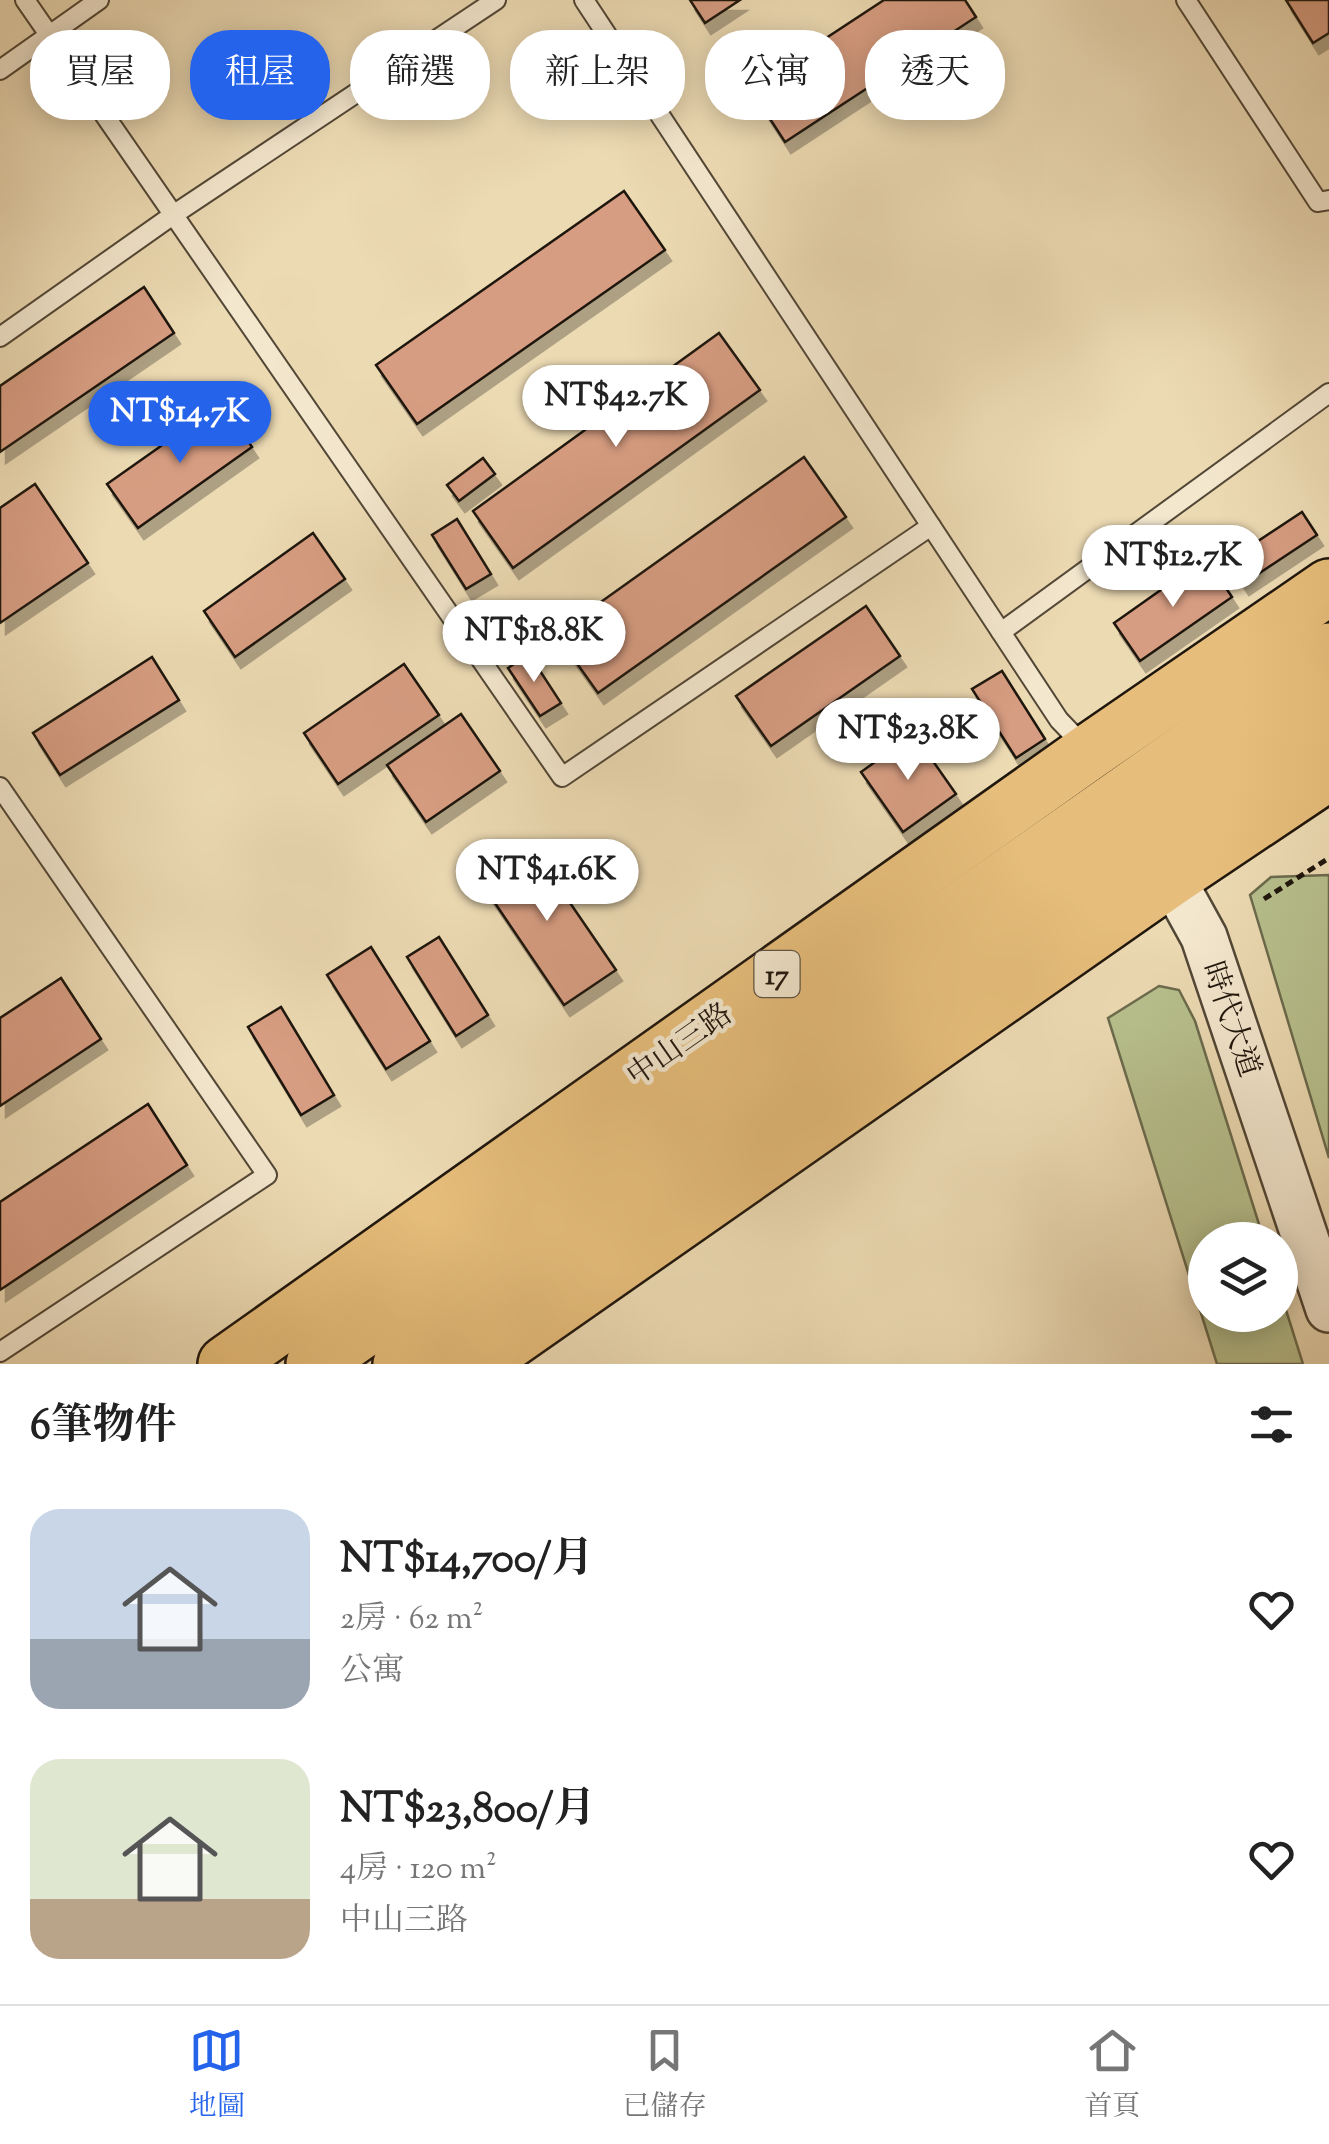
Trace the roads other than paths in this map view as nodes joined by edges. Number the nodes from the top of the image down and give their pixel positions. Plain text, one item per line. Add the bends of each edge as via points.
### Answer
1 (25, 0) edge
2 (99, 0) edge
3 (496, 0) edge
4 (584, 0) edge
5 (1186, 0) edge
6 (46, 30) edge
7 (56, 30) edge
8 (30, 49) edge
9 (0, 70) edge
10 (108, 120) edge
11 (1329, 200) edge
12 (173, 215) junction
13 (0, 337) edge
14 (1329, 393) edge
15 (932, 526) junction
16 (1329, 587) edge
17 (1000, 632) junction
18 (1329, 651) edge
19 (1329, 711) edge
20 (1089, 752) junction
21 (1329, 772) edge
22 (0, 787) edge
23 (1148, 836) junction
24 (1329, 1309) edge
25 (0, 1352) edge
26 (226, 1364) edge
27 (314, 1364) edge
28 (401, 1364) edge
29 (476, 1364) edge

1 - 6 lane
2 - 7 lane
3 - 12 lane
4 - 15 lane
5 - 11 lane via 1318,202
8 - 9 lane
10 - 12 lane
12 - 13 lane
12 - 15 lane via 562,777
14 - 17 lane
15 - 17 lane
16 - 20 main road, 中山三路 / 17
17 - 20 lane via 1059,720
18 - 23 main road, 中山三路 / 17
19 - 23 main road, 中山三路 / 17
20 - 23 street, 時代大道
20 - 26 main road, 中山三路 / 17
21 - 23 main road, 中山三路 / 17
22 - 25 lane via 267,1175
23 - 24 street, 時代大道 via 1204,937
23 - 27 main road, 中山三路 / 17
23 - 28 main road, 中山三路 / 17
23 - 29 main road, 中山三路 / 17

